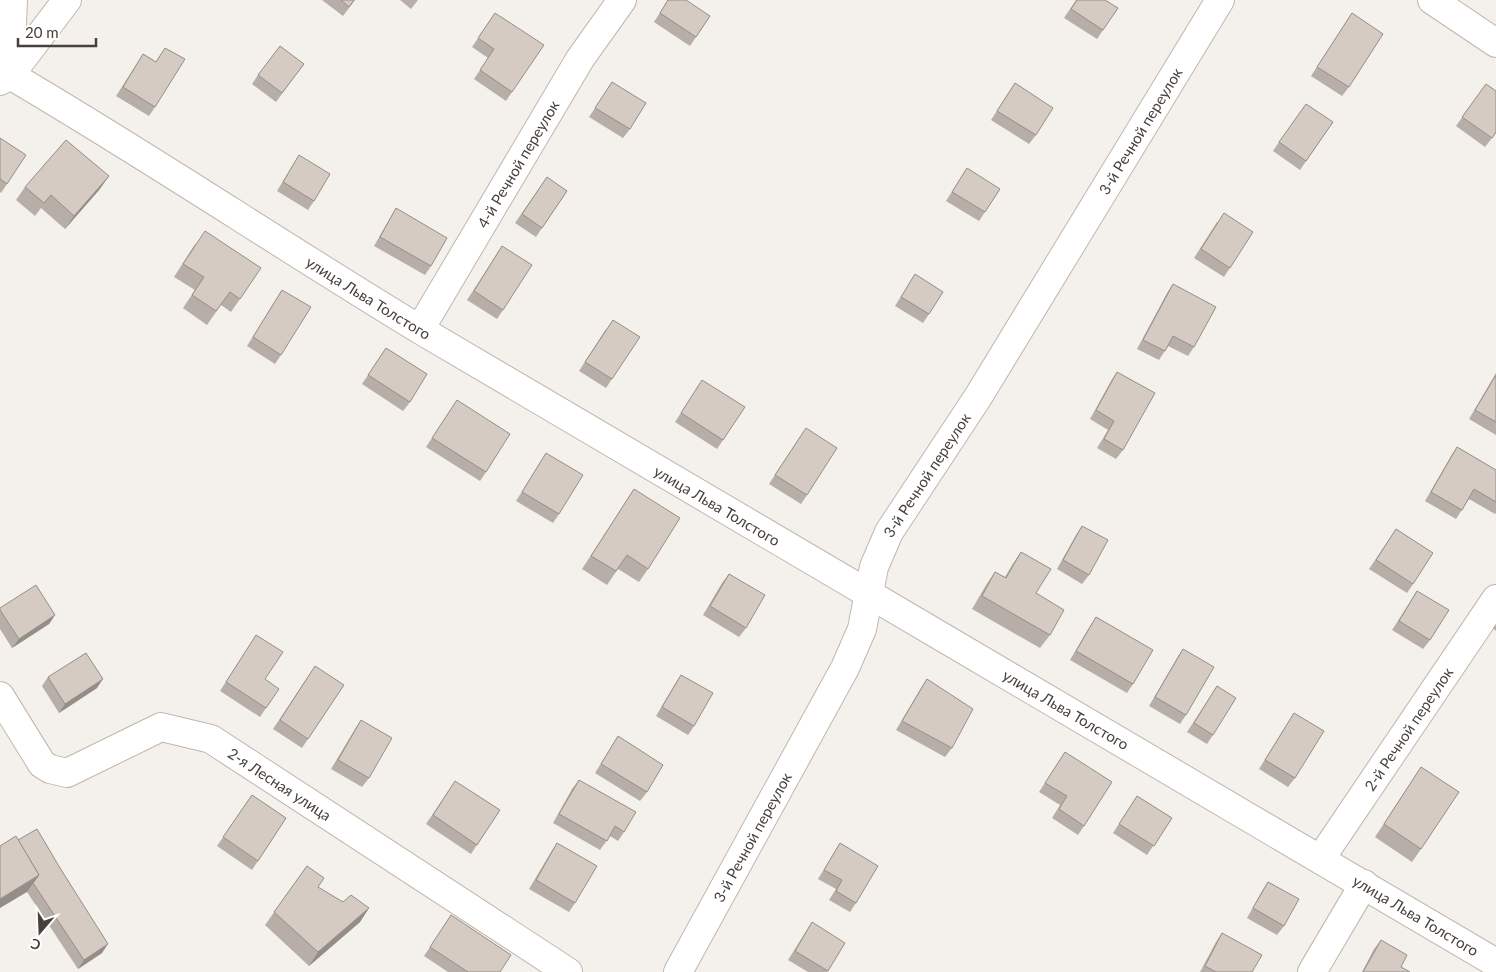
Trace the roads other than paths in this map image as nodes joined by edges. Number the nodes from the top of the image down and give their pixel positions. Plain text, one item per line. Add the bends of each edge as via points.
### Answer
1 (13, 0) edge
2 (67, 0) edge
3 (622, 0) edge
4 (1220, 0) edge
5 (1432, 0) edge
6 (1496, 42) edge
7 (5, 78) edge
8 (420, 329) junction
9 (868, 595) junction
10 (1496, 599) edge
11 (0, 696) edge
12 (1321, 858) junction
13 (1364, 884) junction
14 (1496, 963) edge
15 (568, 972) edge
16 (678, 972) edge
17 (1312, 972) edge

1 - 7 street
2 - 7 street
3 - 8 street, 4-й Речной переулок via 580,59
4 - 9 street, 3-й Речной переулок via 978,397 890,532 874,567
5 - 6 street
7 - 8 street, улица Льва Толстого via 74,113
8 - 9 street, улица Льва Толстого
9 - 12 street, улица Льва Толстого
9 - 16 street, 3-й Речной переулок via 862,629 845,668
10 - 12 street, 2-й Речной переулок
11 - 15 street, 2-я Лесная улица via 42,764 67,773 161,727 211,739
12 - 13 street, улица Льва Толстого
13 - 14 street, улица Льва Толстого
13 - 17 street

